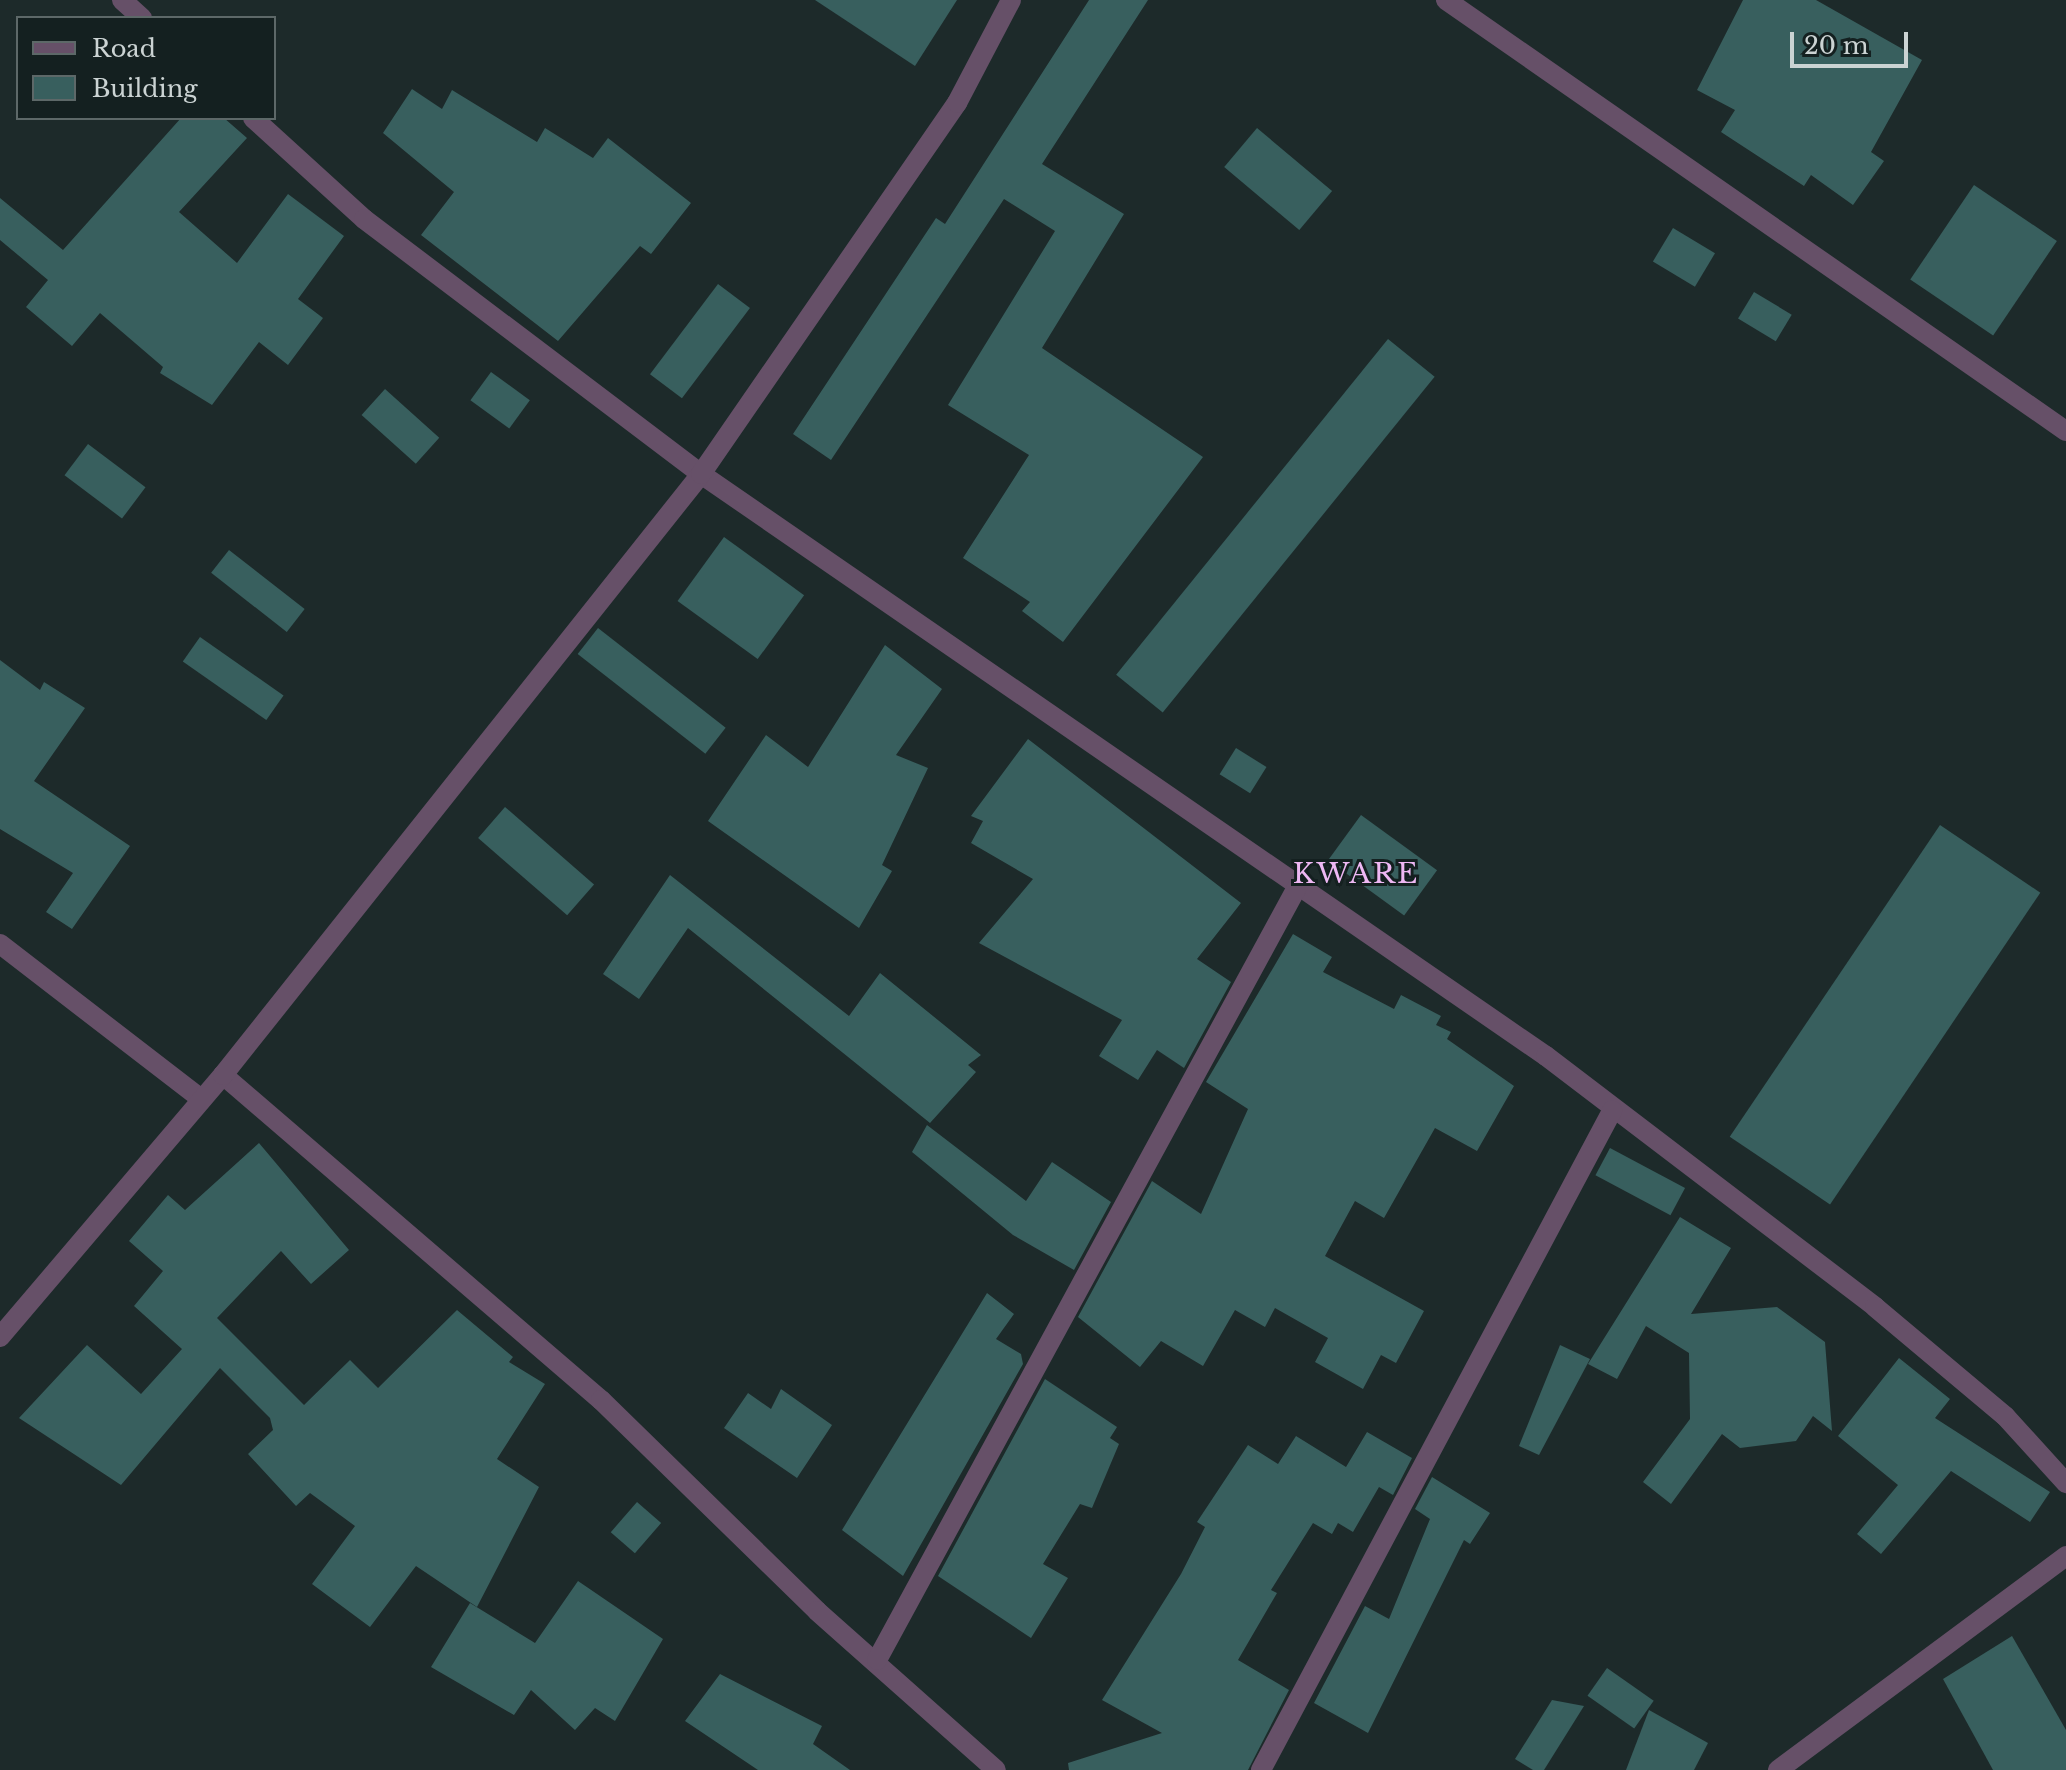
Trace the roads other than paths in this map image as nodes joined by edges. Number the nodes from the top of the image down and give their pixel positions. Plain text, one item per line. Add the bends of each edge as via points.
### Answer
1 (122, 0) edge
2 (1011, 0) edge
3 (1446, 0) edge
4 (140, 16) edge
5 (255, 120) edge
6 (2066, 431) edge
7 (701, 474) junction
8 (1301, 880) junction
9 (0, 944) edge
10 (223, 1075) junction
11 (199, 1097) junction
12 (1612, 1111) junction
13 (0, 1337) edge
14 (2066, 1483) edge
15 (2066, 1556) edge
16 (877, 1660) junction
17 (996, 1770) edge
18 (1261, 1770) edge
19 (1778, 1770) edge

1 - 4 street
2 - 7 street via 957,103
3 - 6 street
5 - 7 street via 364,219
7 - 8 street
7 - 10 street
8 - 12 street
8 - 16 street
9 - 11 street
10 - 11 street
10 - 16 street via 601,1400
11 - 13 street
12 - 14 street via 1875,1307 2005,1416
12 - 18 street
15 - 19 street
16 - 17 street

